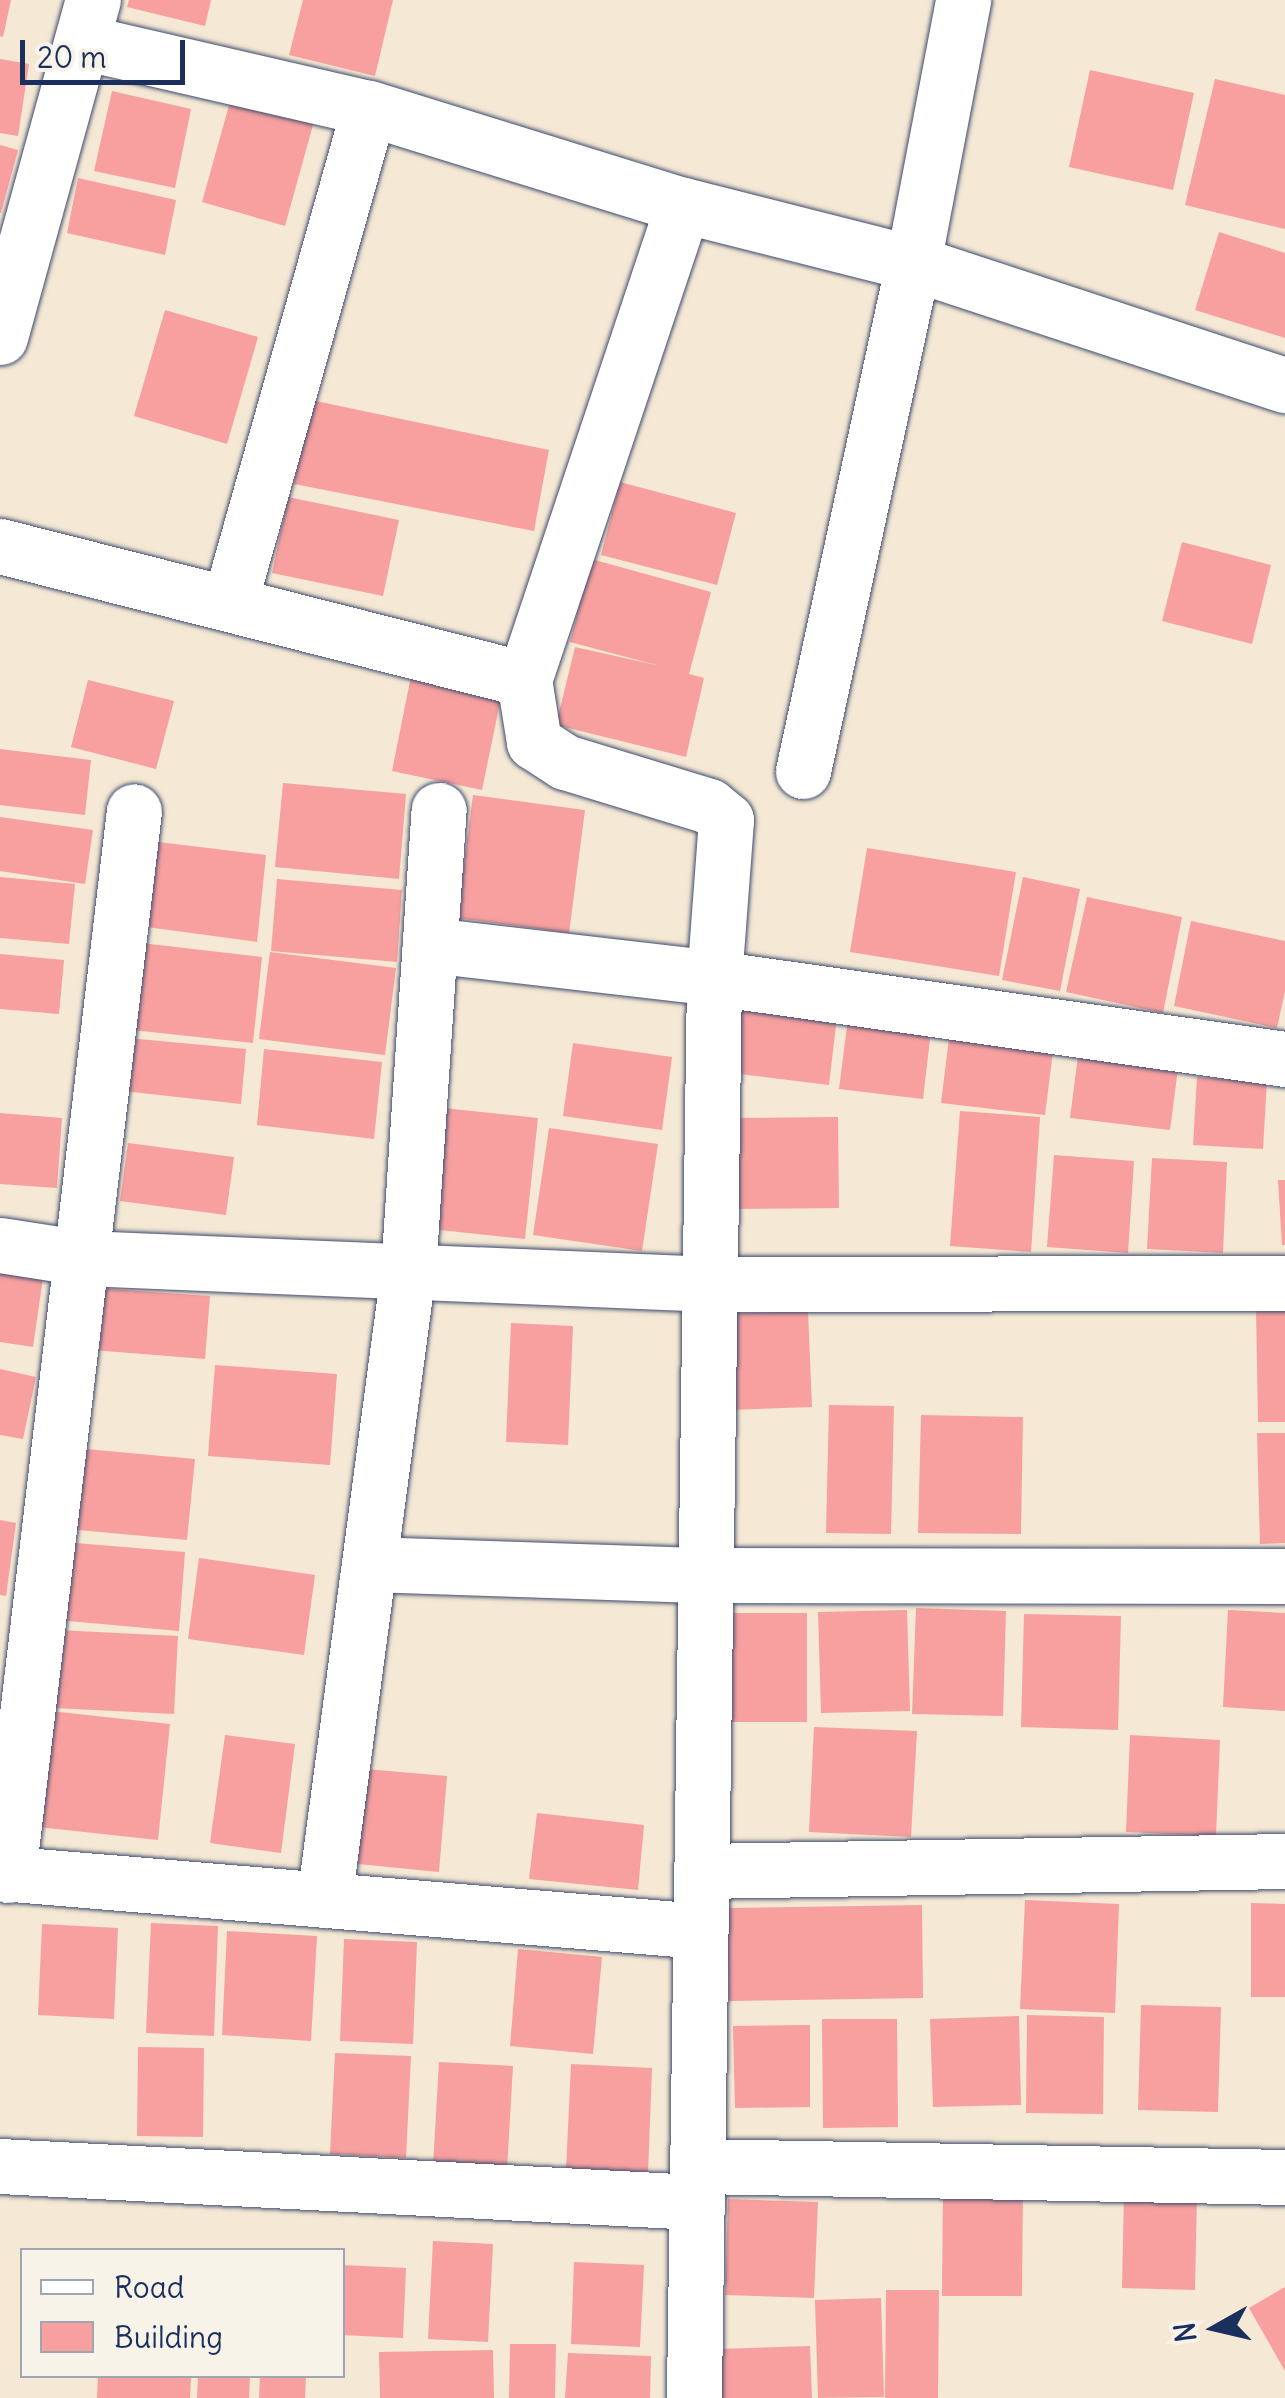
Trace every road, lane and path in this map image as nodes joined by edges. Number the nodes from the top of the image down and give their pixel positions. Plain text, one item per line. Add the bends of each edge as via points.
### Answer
1 (963, 0) edge
2 (88, 21) edge
3 (369, 108) junction
4 (683, 205) junction
5 (914, 263) junction
6 (0, 337) edge
7 (1285, 386) edge
8 (0, 546) edge
9 (230, 601) junction
10 (524, 680) junction
11 (803, 771) dead end
12 (134, 810) dead end
13 (438, 810) dead end
14 (430, 946) junction
15 (714, 978) junction
16 (1285, 1059) edge
17 (0, 1245) edge
18 (84, 1258) junction
19 (408, 1271) junction
20 (1285, 1283) edge
21 (711, 1284) junction
22 (369, 1564) junction
23 (706, 1575) junction
24 (1285, 1576) edge
25 (1285, 1861) edge
26 (702, 1870) junction
27 (4, 1874) edge
28 (324, 1900) junction
29 (702, 1931) junction
30 (0, 2166) edge
31 (1285, 2177) edge
32 (697, 2184) junction
33 (694, 2398) edge

1 - 5 street
2 - 3 street
2 - 6 street
3 - 4 street
3 - 9 street
4 - 5 street
4 - 10 street
5 - 7 street
5 - 11 street
8 - 9 street
9 - 10 street
10 - 15 street via 534,742 564,762 709,806 726,820
12 - 18 street
13 - 14 street
14 - 15 street
14 - 19 street
15 - 16 street
15 - 21 street
17 - 18 street
18 - 19 street
18 - 27 street
19 - 21 street
19 - 22 street
20 - 21 street
21 - 23 street
22 - 23 street
22 - 28 street
23 - 24 street
23 - 26 street
25 - 26 street
26 - 29 street
27 - 28 street
28 - 29 street
29 - 32 street
30 - 32 street
31 - 32 street
32 - 33 street

